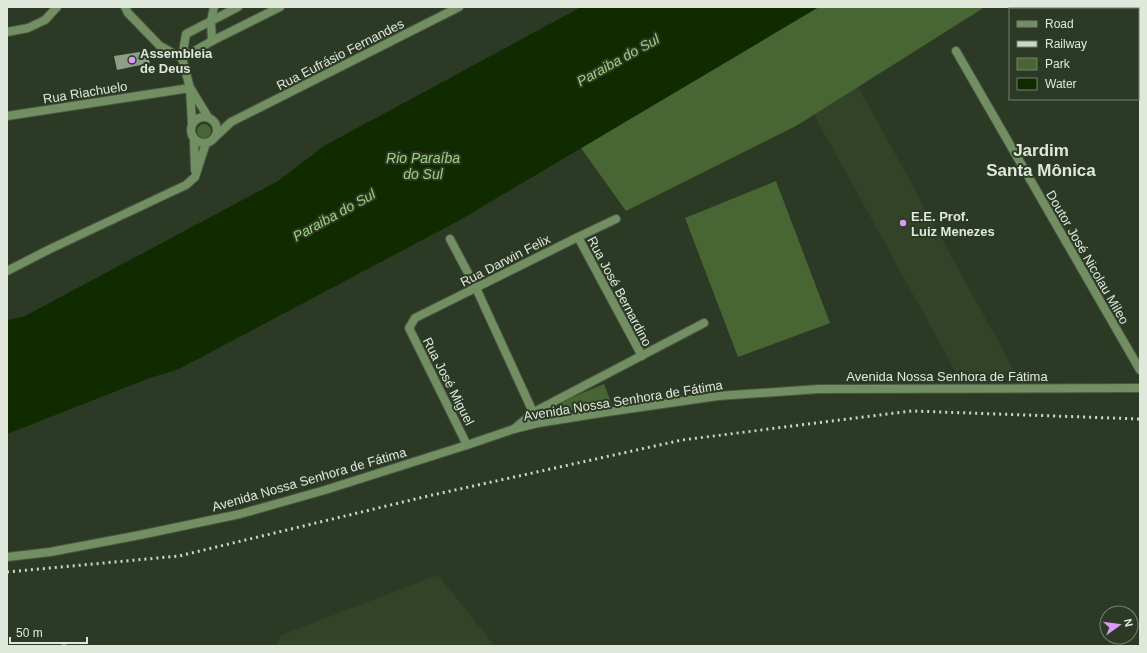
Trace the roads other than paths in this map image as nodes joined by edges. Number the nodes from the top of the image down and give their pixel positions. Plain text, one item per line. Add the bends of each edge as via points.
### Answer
1 (57, 7) edge
2 (125, 7) edge
3 (214, 7) edge
4 (238, 7) edge
5 (280, 7) edge
6 (456, 8) edge
7 (211, 21) junction
8 (7, 32) edge
9 (212, 41) junction
10 (956, 51) dead end
11 (182, 58) junction
12 (190, 88) junction
13 (7, 116) edge
14 (211, 120) junction
15 (231, 122) junction
16 (192, 124) junction
17 (214, 138) junction
18 (194, 139) junction
19 (206, 143) junction
20 (195, 176) junction
21 (616, 219) dead end
22 (578, 237) junction
23 (450, 239) dead end
24 (7, 271) edge
25 (476, 288) junction
26 (704, 323) dead end
27 (409, 328) joint
28 (642, 356) junction
29 (1140, 370) edge
30 (1140, 388) edge
31 (534, 412) junction
32 (538, 423) junction
33 (514, 429) junction
34 (467, 445) junction
35 (7, 557) edge

1 - 8 street via 45,20 28,28
2 - 11 street via 160,46
3 - 7 street
4 - 7 street
5 - 9 street
6 - 15 street, Rua Eufrásio Fernandes
7 - 9 street
7 - 11 street via 186,34
9 - 11 street
10 - 29 street, Doutor José Nicolau Mileo
11 - 12 street
12 - 13 street, Rua Riachuelo
12 - 14 street
12 - 16 street
14 - 15 street
14 - 16 street via 200,117
14 - 17 street via 216,130
15 - 17 street
16 - 18 street via 191,132
17 - 19 street
18 - 19 street
18 - 20 street
19 - 20 street
20 - 24 street via 186,185
21 - 22 street, Rua Darwin Felix
22 - 25 street, Rua Darwin Felix
22 - 28 street, Rua José Bernardino
23 - 25 street
25 - 27 street, Rua Darwin Felix via 415,318
25 - 31 street
26 - 28 street
27 - 34 street, Rua José Miguel
28 - 31 street
30 - 32 street, Avenida Nossa Senhora de Fátima via 819,389 718,396
31 - 32 street
31 - 33 street
32 - 33 street, Avenida Nossa Senhora de Fátima
33 - 34 street, Avenida Nossa Senhora de Fátima
34 - 35 street, Avenida Nossa Senhora de Fátima via 240,514 50,552

